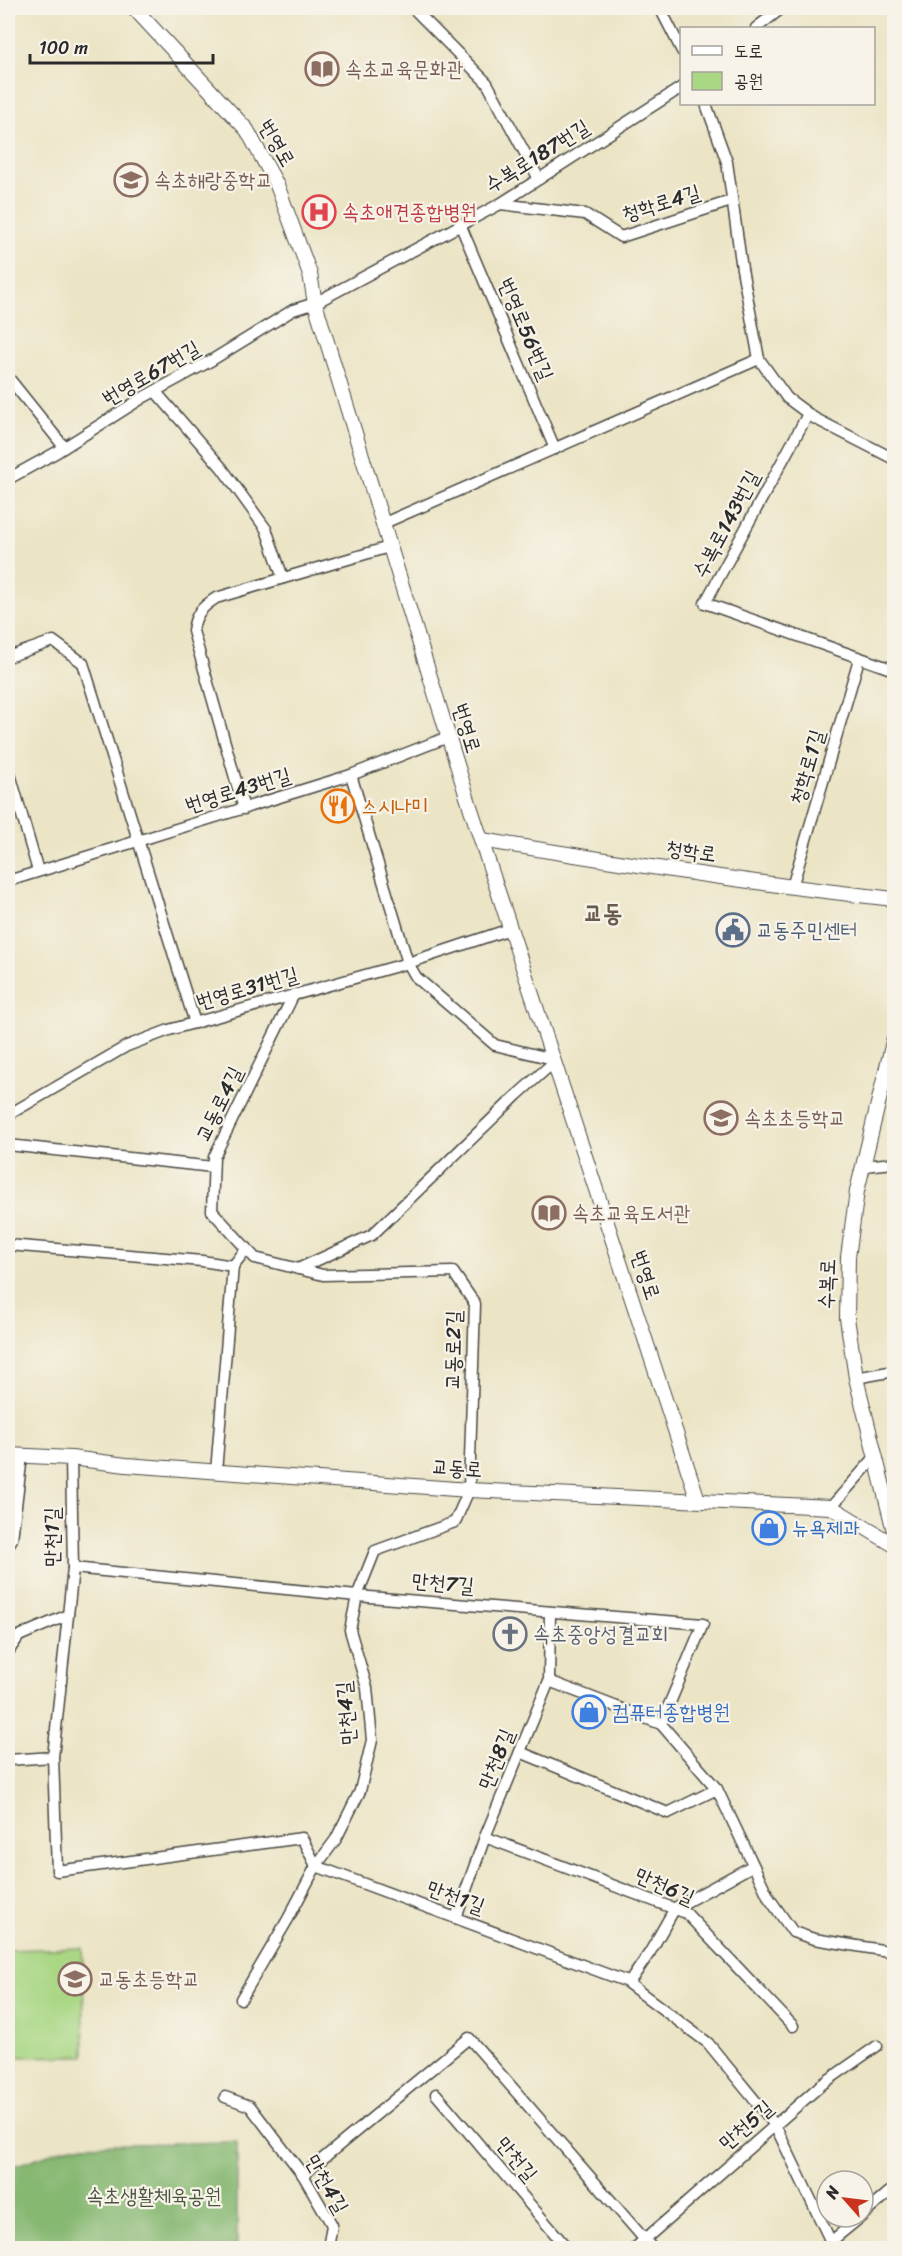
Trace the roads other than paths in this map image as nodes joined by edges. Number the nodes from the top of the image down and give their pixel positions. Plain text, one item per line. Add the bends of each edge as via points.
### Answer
1 (134, 8) edge
2 (413, 8) edge
3 (660, 8) edge
4 (782, 8) edge
5 (757, 27) edge
6 (680, 49) edge
7 (680, 88) edge
8 (706, 105) edge
9 (539, 179) junction
10 (731, 201) junction
11 (500, 204) junction
12 (460, 224) junction
13 (315, 303) junction
14 (759, 359) junction
15 (8, 377) edge
16 (155, 391) junction
17 (808, 414) junction
18 (64, 447) junction
19 (555, 449) junction
20 (894, 459) edge
21 (8, 479) edge
22 (382, 524) junction
23 (389, 547) junction
24 (283, 578) junction
25 (8, 657) edge
26 (860, 659) junction
27 (894, 670) edge
28 (448, 737) junction
29 (8, 767) edge
30 (351, 775) junction
31 (244, 809) junction
32 (482, 840) junction
33 (138, 841) junction
34 (38, 871) junction
35 (8, 881) edge
36 (792, 887) junction
37 (894, 899) edge
38 (510, 928) junction
39 (408, 963) junction
40 (294, 994) junction
41 (195, 1023) junction
42 (894, 1038) edge
43 (553, 1060) junction
44 (8, 1114) edge
45 (8, 1145) edge
46 (894, 1163) edge
47 (863, 1166) junction
48 (213, 1167) junction
49 (8, 1245) edge
50 (247, 1248) junction
51 (255, 1258) joint
52 (233, 1266) junction
53 (298, 1269) junction
54 (894, 1371) edge
55 (856, 1378) junction
56 (8, 1455) edge
57 (22, 1456) junction
58 (876, 1456) junction
59 (71, 1458) junction
60 (216, 1472) junction
61 (469, 1490) junction
62 (698, 1500) junction
63 (831, 1507) junction
64 (894, 1531) edge
65 (894, 1545) edge
66 (8, 1546) edge
67 (73, 1568) junction
68 (357, 1596) junction
69 (550, 1612) junction
70 (68, 1615) junction
71 (8, 1652) edge
72 (549, 1681) junction
73 (661, 1724) junction
74 (519, 1752) junction
75 (53, 1757) junction
76 (8, 1760) edge
77 (717, 1789) junction
78 (485, 1837) junction
79 (316, 1866) junction
80 (752, 1866) junction
81 (675, 1908) junction
82 (456, 1918) junction
83 (894, 1952) edge
84 (629, 1983) junction
85 (241, 1999) dead end
86 (793, 2026) dead end
87 (877, 2046) dead end
88 (436, 2094) dead end
89 (225, 2097) dead end
90 (776, 2125) junction
91 (303, 2175) junction
92 (894, 2188) edge
93 (875, 2205) edge
94 (848, 2229) edge
95 (649, 2244) edge
96 (830, 2246) edge
97 (328, 2248) edge
98 (567, 2248) edge
99 (635, 2248) edge
100 (813, 2248) edge

1 - 13 street, 번영로 via 247,130 277,185 310,274
2 - 9 street via 487,83
3 - 6 street
4 - 5 street
7 - 9 street, 수복로187번길
8 - 10 street via 726,162
9 - 11 street, 수복로187번길
10 - 11 street, 청학로4길 via 621,237 585,214
10 - 14 street
11 - 12 street, 수복로187번길
12 - 13 street, 수복로187번길
12 - 19 street, 번영로56번길
13 - 16 street, 번영로67번길 via 293,310
13 - 22 street, 번영로
14 - 17 street via 787,398
14 - 19 street
15 - 18 street
16 - 18 street, 번영로67번길
16 - 24 street via 222,468 266,529
17 - 20 street
17 - 26 street, 수복로143번길 via 705,603
18 - 21 street, 번영로67번길
19 - 22 street
22 - 23 street, 번영로
23 - 24 street
23 - 28 street, 번영로
24 - 31 street via 216,598 202,607 194,619 193,631
25 - 33 street via 53,641 83,663
26 - 27 street, 수복로143번길
26 - 36 street, 청학로1길
28 - 30 street, 번영로43번길
28 - 32 street, 번영로
29 - 34 street
30 - 31 street, 번영로43번길
30 - 39 street
31 - 33 street, 번영로43번길
32 - 36 street, 청학로
32 - 38 street, 번영로
33 - 34 street, 번영로43번길
33 - 41 street
34 - 35 street, 번영로43번길
36 - 37 street, 청학로
38 - 39 street, 번영로31번길
38 - 43 street, 번영로
39 - 40 street, 번영로31번길
39 - 43 street via 416,977 495,1045
40 - 41 street, 번영로31번길
40 - 48 street, 교동로4길 via 214,1157
41 - 44 street, 번영로31번길 via 127,1046
42 - 47 street, 수복로
43 - 53 street via 372,1235
43 - 62 street, 번영로
45 - 48 street
46 - 47 street
47 - 55 street, 수복로 via 848,1257 846,1318
48 - 50 street, 교동로4길 via 212,1211
49 - 52 street
50 - 51 street, 교동로4길
50 - 52 street
51 - 53 street, 교동로2길
52 - 60 street
53 - 61 street, 교동로2길 via 323,1275 453,1272 475,1304
54 - 55 street
55 - 58 street, 수복로
56 - 57 street, 교동로
57 - 59 street, 교동로
57 - 66 street
58 - 63 street
58 - 64 street, 수복로
59 - 60 street, 교동로
59 - 67 street, 만천1길
60 - 61 street, 교동로
61 - 62 street, 교동로
61 - 68 street, 만천4길 via 455,1522 375,1551
62 - 63 street, 교동로
63 - 65 street, 교동로
67 - 68 street, 만천7길
67 - 70 street, 만천1길
68 - 69 street, 만천7길
68 - 79 street, 만천4길 via 350,1630 367,1688 372,1740 360,1791 336,1839
69 - 72 street, 만천8길
69 - 73 street, 만천7길 via 703,1624
70 - 71 street via 20,1636
70 - 75 street, 만천1길
72 - 73 street
72 - 74 street, 만천8길
73 - 77 street
74 - 77 street via 668,1813
74 - 78 street, 만천8길
75 - 76 street
75 - 79 street, 만천1길 via 57,1871 302,1838
77 - 80 street
78 - 81 street, 만천6길
78 - 82 street, 만천8길
79 - 82 street, 만천1길
79 - 85 street, 만천4길
80 - 81 street
80 - 83 street via 793,1932
81 - 84 street
81 - 86 street, 만천6길 via 686,1913
82 - 84 street, 만천1길
84 - 90 street, 만천1길 via 708,2043
87 - 90 street, 만천5길 via 822,2085
88 - 98 street, 만천길
89 - 91 street, 만천4길 via 250,2106
90 - 95 street, 만천5길
90 - 96 street, 만천1길
91 - 95 street via 469,2038
91 - 97 street, 만천4길 via 332,2225
92 - 93 street
94 - 96 street
95 - 99 street, 만천5길
96 - 100 street

